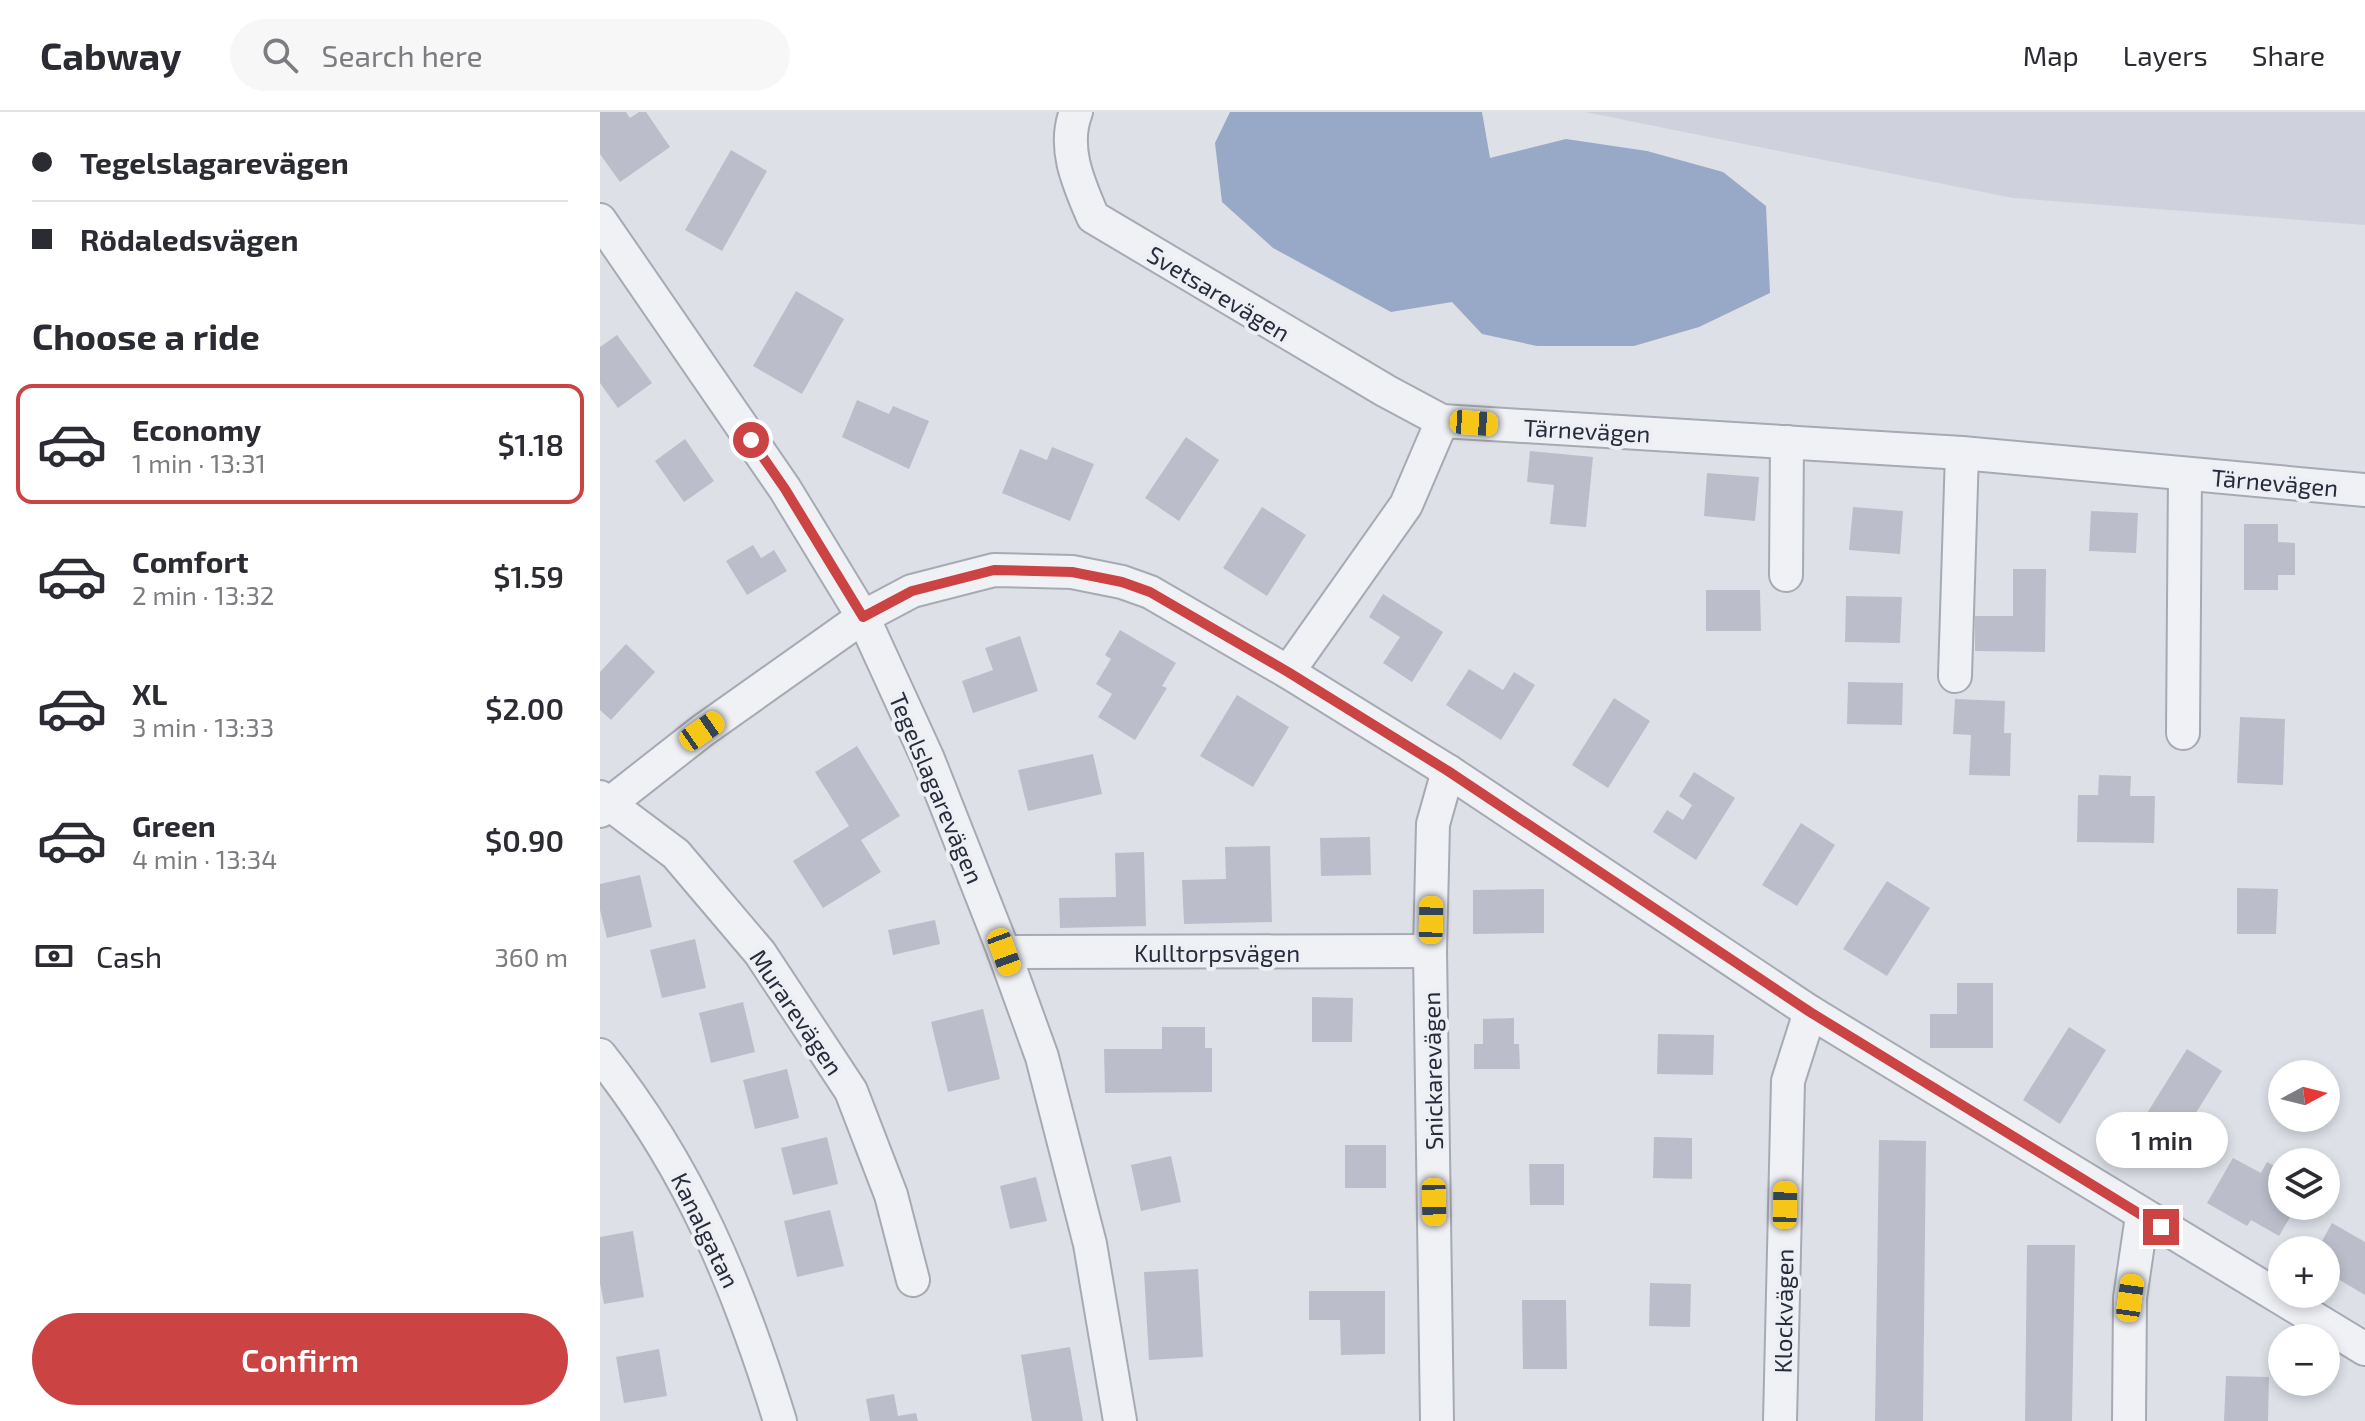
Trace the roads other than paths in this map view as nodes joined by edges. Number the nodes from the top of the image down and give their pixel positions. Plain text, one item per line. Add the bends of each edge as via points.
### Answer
1 (1076, 112) edge
2 (600, 220) edge
3 (1442, 421) junction
4 (1787, 442) junction
5 (1962, 453) junction
6 (2185, 474) junction
7 (2365, 490) edge
8 (1786, 575) dead end
9 (863, 617) junction
10 (1288, 672) junction
11 (1955, 676) dead end
12 (2183, 733) dead end
13 (1448, 771) junction
14 (602, 804) edge
15 (1430, 951) junction
16 (1004, 952) junction
17 (1810, 1012) junction
18 (600, 1055) edge
19 (2142, 1216) junction
20 (913, 1280) dead end
21 (2365, 1349) edge
22 (780, 1421) edge
23 (1120, 1421) edge
24 (1437, 1421) edge
25 (1780, 1421) edge
26 (2129, 1421) edge

1 - 3 street, Svetsarevägen via 1071,123 1072,165 1093,217
2 - 9 street, Tegelslagarevägen via 785,489
3 - 4 street, Tärnevägen
3 - 10 street via 1406,505
4 - 5 street, Tärnevägen
4 - 8 street
5 - 6 street, Tärnevägen
5 - 11 street
6 - 7 street, Tärnevägen
6 - 12 street, Tärnevägen
9 - 10 street via 912,591 960,577 994,570 1072,572 1150,592
9 - 14 street
9 - 16 street, Tegelslagarevägen via 928,759
10 - 13 street
13 - 15 street, Snickarevägen via 1433,824
13 - 17 street
14 - 20 street, Murarevägen via 676,854 760,953 851,1091 891,1195
15 - 16 street, Kulltorpsvägen
15 - 24 street, Snickarevägen
16 - 23 street, Tegelslagarevägen via 1042,1057 1090,1244
17 - 19 street
17 - 25 street, Klockvägen via 1788,1081
18 - 22 street, Kanalgatan via 631,1094 691,1192 734,1284
19 - 21 street
19 - 26 street via 2130,1298

